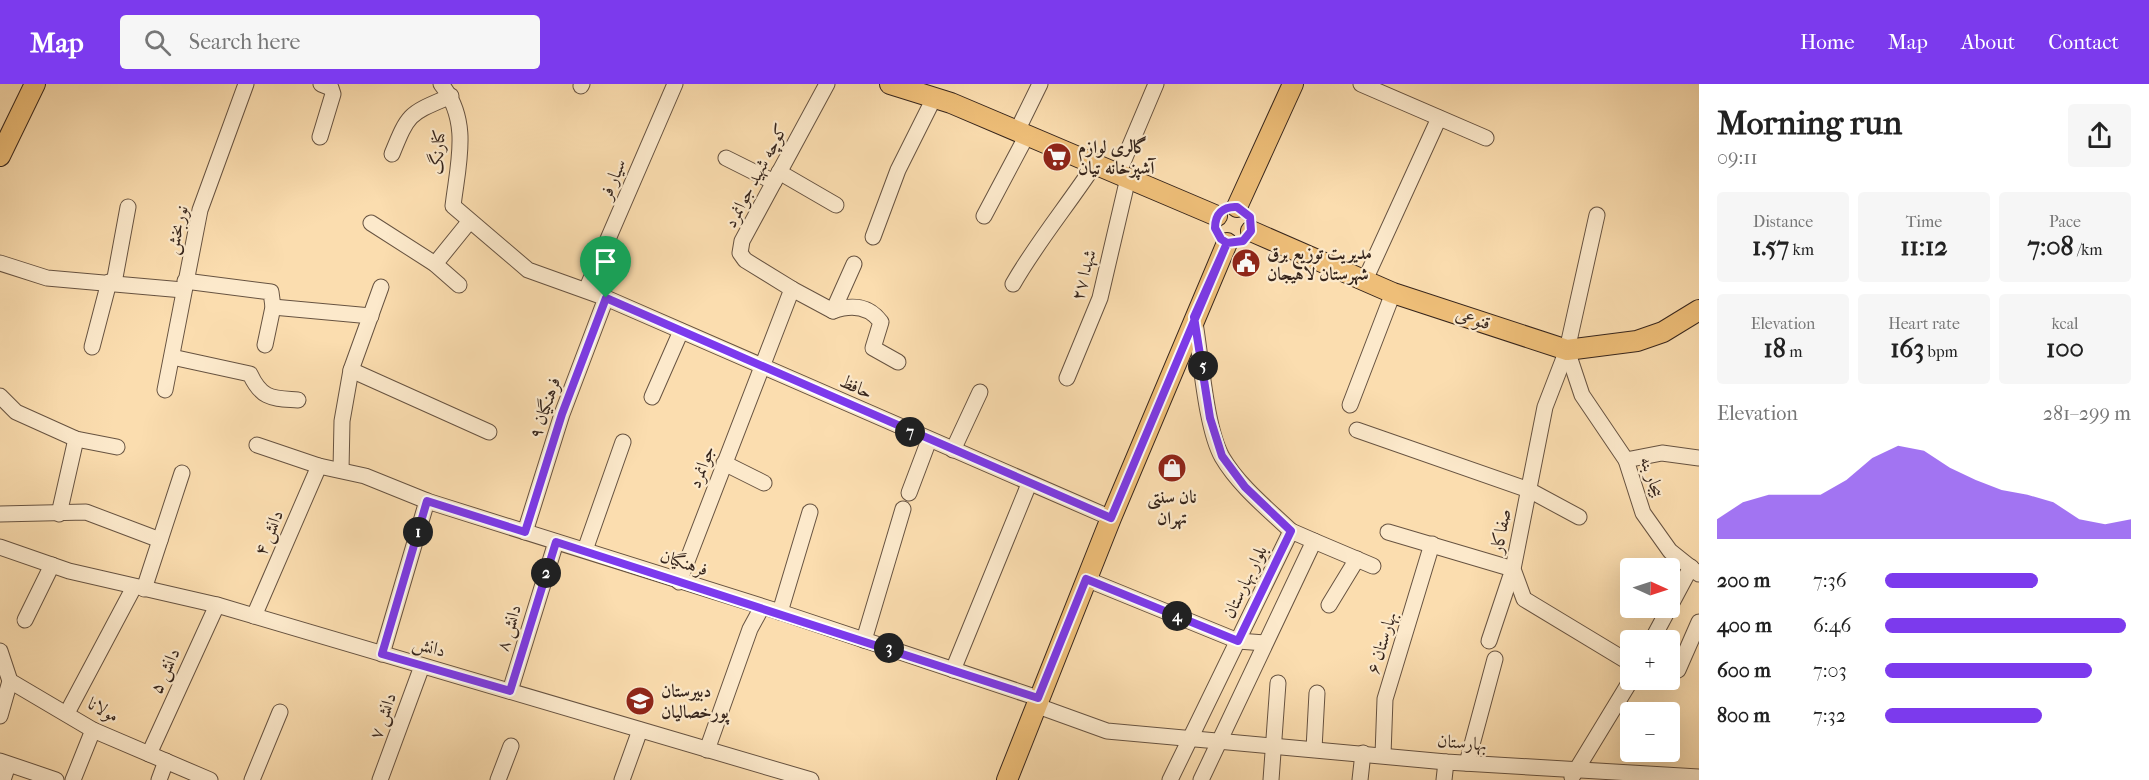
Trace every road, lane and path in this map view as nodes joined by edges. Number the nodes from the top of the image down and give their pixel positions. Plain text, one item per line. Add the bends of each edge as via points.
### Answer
1 (35, 84) edge
2 (246, 84) edge
3 (321, 84) edge
4 (675, 84) edge
5 (827, 84) edge
6 (890, 84) edge
7 (1040, 84) edge
8 (1156, 84) edge
9 (1293, 84) edge
10 (1361, 84) edge
11 (446, 90) edge
12 (930, 92) edge
13 (1439, 118) junction
14 (1022, 133) junction
15 (320, 137) dead end
16 (1486, 138) dead end
17 (392, 154) dead end
18 (0, 156) edge
19 (726, 158) dead end
20 (1095, 164) junction
21 (1123, 176) junction
22 (777, 177) junction
23 (836, 205) dead end
24 (128, 207) dead end
25 (1237, 207) junction
26 (1597, 215) dead end
27 (984, 216) dead end
28 (1217, 216) junction
29 (469, 222) junction
30 (371, 223) dead end
31 (1251, 231) junction
32 (873, 237) dead end
33 (1227, 243) junction
34 (0, 263) edge
35 (435, 264) junction
36 (854, 264) dead end
37 (1365, 279) junction
38 (111, 282) junction
39 (1013, 284) dead end
40 (184, 285) junction
41 (459, 285) dead end
42 (381, 286) dead end
43 (792, 289) junction
44 (586, 290) junction
45 (1393, 293) junction
46 (606, 298) junction
47 (273, 307) junction
48 (1699, 310) edge
49 (834, 311) junction
50 (371, 316) junction
51 (1194, 317) junction
52 (681, 331) junction
53 (265, 345) dead end
54 (92, 347) dead end
55 (1567, 350) junction
56 (172, 357) junction
57 (898, 362) dead end
58 (761, 366) junction
59 (351, 370) junction
60 (1067, 378) dead end
61 (165, 390) dead end
62 (980, 392) dead end
63 (0, 396) edge
64 (652, 397) dead end
65 (298, 400) dead end
66 (1350, 405) dead end
67 (1357, 430) dead end
68 (489, 432) dead end
69 (76, 439) junction
70 (929, 440) junction
71 (622, 442) dead end
72 (257, 445) dead end
73 (117, 447) dead end
74 (953, 450) junction
75 (1699, 458) edge
76 (1626, 460) junction
77 (724, 463) junction
78 (319, 466) junction
79 (341, 470) junction
80 (182, 472) dead end
81 (764, 483) dead end
82 (1029, 484) junction
83 (1528, 490) junction
84 (909, 493) dead end
85 (427, 501) junction
86 (903, 509) dead end
87 (810, 512) dead end
88 (0, 514) edge
89 (59, 514) junction
90 (1579, 517) dead end
91 (1111, 518) junction
92 (1291, 531) junction
93 (525, 532) junction
94 (1388, 532) dead end
95 (160, 540) junction
96 (1314, 541) junction
97 (556, 542) junction
98 (1432, 544) junction
99 (0, 547) edge
100 (585, 550) junction
101 (1357, 559) junction
102 (52, 565) junction
103 (1373, 566) dead end
104 (1513, 569) junction
105 (1695, 570) edge
106 (1086, 579) junction
107 (679, 582) junction
108 (139, 588) junction
109 (217, 605) junction
110 (1329, 605) dead end
111 (762, 607) junction
112 (780, 612) junction
113 (254, 616) junction
114 (25, 620) dead end
115 (1699, 622) edge
116 (1658, 630) edge
117 (864, 640) junction
118 (1238, 641) junction
119 (1489, 641) dead end
120 (1265, 643) junction
121 (0, 651) edge
122 (382, 654) junction
123 (1620, 657) edge
124 (1495, 659) dead end
125 (1680, 665) edge
126 (422, 666) junction
127 (953, 670) junction
128 (10, 681) junction
129 (1278, 683) dead end
130 (1625, 690) edge
131 (510, 691) junction
132 (1317, 693) dead end
133 (1037, 701) junction
134 (280, 712) dead end
135 (67, 713) junction
136 (0, 716) edge
137 (640, 729) junction
138 (93, 730) junction
139 (1192, 738) junction
140 (1222, 740) junction
141 (1274, 745) junction
142 (512, 746) dead end
143 (1314, 749) junction
144 (707, 750) junction
145 (149, 753) junction
146 (1363, 753) junction
147 (1383, 755) junction
148 (166, 761) junction
149 (1446, 762) junction
150 (4, 763) edge
151 (1467, 763) junction
152 (1573, 776) edge
153 (1699, 777) edge
154 (3, 780) edge
155 (56, 780) edge
156 (73, 780) edge
157 (159, 780) edge
158 (210, 780) edge
159 (252, 780) edge
160 (380, 780) edge
161 (498, 780) edge
162 (622, 780) edge
163 (811, 780) edge
164 (1006, 780) edge
165 (1170, 780) edge
166 (1201, 780) edge
167 (1271, 780) edge
168 (1360, 780) edge
169 (1444, 780) edge

1 - 18 main road
2 - 40 street, نوربخش via 200,210
3 - 15 street via 331,88 333,94
4 - 44 street, سیار فر
5 - 22 street, کوچه شهید جوانمرد
6 - 12 main road
7 - 14 street
8 - 21 street, ۲۷ شهدا
9 - 25 main road
10 - 13 street
11 - 17 street via 405,121
11 - 29 street, کنارنگ via 460,119 453,206
12 - 14 main road
12 - 32 street
13 - 16 street
13 - 37 street
14 - 20 main road
14 - 27 street
19 - 22 street
20 - 21 main road
20 - 39 street
21 - 28 main road
21 - 60 street, ۲۷ شهدا via 1100,298
22 - 23 street
22 - 43 street, کوچه شهید جوانمرد via 742,241 740,253 745,261
24 - 38 street
25 - 28 main road via 1226,208
25 - 31 main road via 1250,217
26 - 55 street, صفاکار
28 - 33 main road via 1215,228
29 - 35 street
29 - 44 street, کنارنگ via 528,270
30 - 35 street
31 - 33 main road via 1243,241
31 - 37 main road, قنوعی
33 - 51 main road
34 - 38 street via 47,278
35 - 41 street
36 - 49 street
37 - 45 main road, قنوعی
38 - 40 street
38 - 54 street
40 - 47 street via 271,292
40 - 56 street, نوربخش
42 - 50 street
43 - 49 street
43 - 58 street
44 - 46 street, حافظ
45 - 55 main road, قنوعی
45 - 66 street
46 - 52 street, حافظ
46 - 93 street, فرهنگیان ۹ via 562,414
47 - 50 street
47 - 53 street
48 - 55 main road, قنوعی via 1663,332 1636,341
49 - 57 street via 855,306 874,313 881,322 873,348
50 - 59 street
51 - 91 main road
51 - 92 street via 1210,418 1222,456 1245,487
52 - 58 street, حافظ
52 - 64 street
55 - 76 street, بیجار بنه via 1582,394
55 - 83 street, صفاکار via 1545,407
56 - 61 street, نوربخش
56 - 65 street via 250,374 267,397
58 - 70 street, حافظ
58 - 77 street, جوانمرد
59 - 68 street
59 - 79 street via 342,421
62 - 74 street
63 - 69 street via 16,412
67 - 83 street
69 - 73 street
69 - 89 street
70 - 74 street, حافظ
70 - 84 street
71 - 100 street
72 - 78 street, فرهنگیان
74 - 82 street, حافظ
75 - 76 street via 1662,453
76 - 105 street, بیجار بنه via 1643,513 1670,551
77 - 81 street
77 - 107 street, جوانمرد
78 - 79 street, فرهنگیان
78 - 113 street, دانش ۴
79 - 85 street, فرهنگیان
80 - 95 street
82 - 91 street, حافظ
82 - 127 street
83 - 90 street
83 - 104 street, صفاکار
85 - 93 street, فرهنگیان
85 - 122 street
86 - 117 street
87 - 112 street
88 - 89 street
89 - 95 street via 86,512
91 - 106 main road
92 - 96 street
92 - 118 street, بلوار بهارستان
93 - 97 street, فرهنگیان
94 - 98 street
95 - 108 street
96 - 101 street
96 - 120 street
97 - 100 street, فرهنگیان
97 - 131 street, دانش ۸
98 - 104 street
98 - 147 street, بهارستان ۶ via 1385,699
99 - 102 street, دانش
100 - 107 street, فرهنگیان
101 - 103 street
101 - 110 street
102 - 108 street, دانش
102 - 114 street
104 - 119 street
104 - 123 street, صفاکار via 1524,599
105 - 116 street
106 - 118 street
106 - 133 main road
107 - 111 street, فرهنگیان
108 - 109 street, دانش
108 - 135 street
109 - 113 street, دانش
109 - 145 street, دانش ۵
111 - 112 street, فرهنگیان
111 - 144 street via 750,629
112 - 117 street, فرهنگیان
113 - 122 street, دانش
115 - 125 street
117 - 127 street, فرهنگیان
118 - 120 street
118 - 139 street, بلوار بهارستان
120 - 140 street
121 - 128 street
122 - 126 street, دانش
124 - 151 street
126 - 131 street, دانش
126 - 160 street, دانش ۷
127 - 133 street, فرهنگیان
128 - 135 street, مولانا
128 - 136 street
129 - 141 street
130 - 152 street
131 - 137 street, دانش
132 - 143 street
133 - 139 street, فرهنگیان via 1107,731
133 - 164 main road
134 - 159 street
135 - 138 street, مولانا
137 - 144 street, دانش
137 - 162 street
138 - 145 street, مولانا
138 - 156 street
139 - 140 street, بهارستان
139 - 165 street, بلوار بهارستان
140 - 141 street, بهارستان
140 - 166 street
141 - 143 street, بهارستان
141 - 167 street
142 - 161 street
143 - 146 street, بهارستان
144 - 163 street, دانش
145 - 148 street, مولانا
146 - 147 street, بهارستان
146 - 168 street
147 - 149 street, بهارستان
148 - 157 street
148 - 158 street, مولانا
149 - 151 street, بهارستان
149 - 169 street
150 - 154 street
150 - 155 street
151 - 152 street, بهارستان
152 - 153 street, بهارستان

